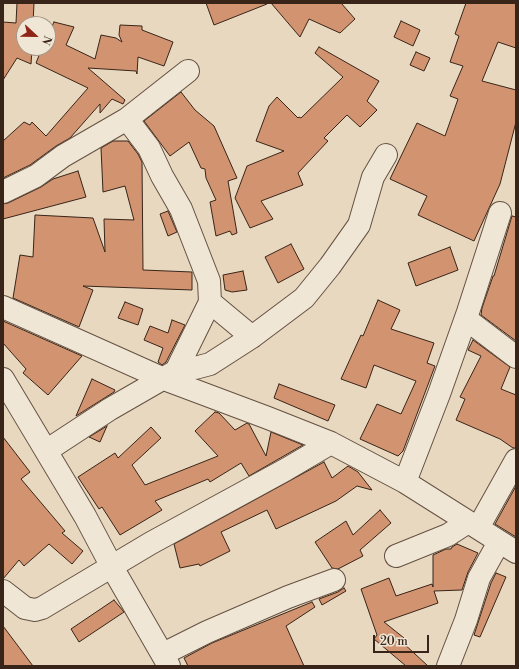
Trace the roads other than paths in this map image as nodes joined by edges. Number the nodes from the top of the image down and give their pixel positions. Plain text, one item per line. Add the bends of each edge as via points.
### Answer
1 (188, 71) dead end
2 (127, 120) junction
3 (386, 155) dead end
4 (3, 192) edge
5 (500, 213) dead end
6 (210, 302) junction
7 (3, 307) edge
8 (466, 319) junction
9 (252, 337) junction
10 (516, 357) edge
11 (170, 375) junction
12 (6, 389) edge
13 (331, 443) junction
14 (46, 450) junction
15 (516, 460) edge
16 (405, 482) junction
17 (473, 525) junction
18 (508, 547) edge
19 (396, 556) dead end
20 (112, 567) junction
21 (334, 580) dead end
22 (3, 591) edge
23 (166, 660) edge
24 (448, 666) edge

1 - 2 street
2 - 4 street via 64,156 36,176
2 - 6 street via 149,148 181,209 209,281
3 - 9 street via 373,177 358,224 330,266 304,298
5 - 8 street
6 - 9 street
6 - 11 street
7 - 11 street
8 - 10 street
8 - 16 street
9 - 11 street via 210,364
11 - 13 street
11 - 14 street
12 - 14 street
13 - 16 street
13 - 20 street
14 - 20 street
15 - 17 street
16 - 17 street
17 - 18 street
17 - 19 street
18 - 24 street via 479,578
20 - 22 street via 36,610 26,608
20 - 23 street
21 - 23 street via 207,632

